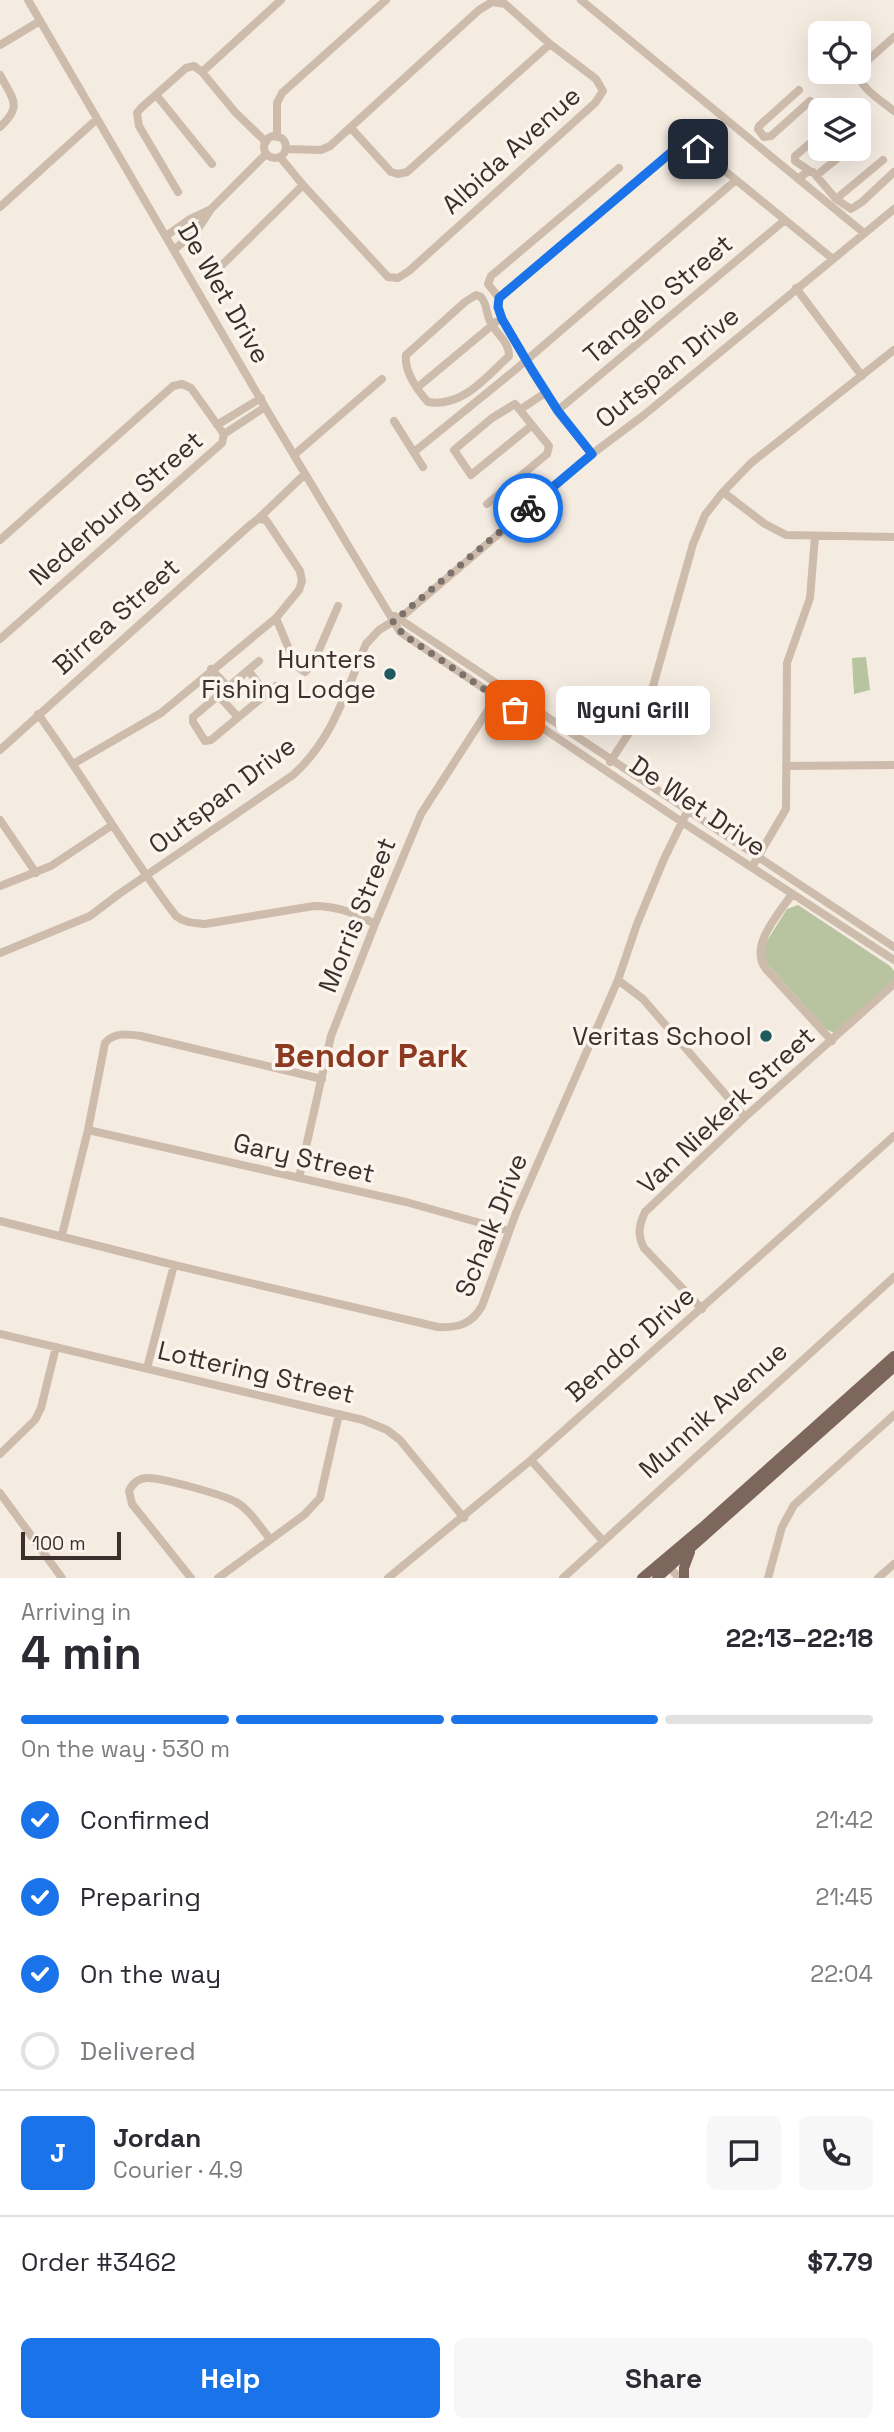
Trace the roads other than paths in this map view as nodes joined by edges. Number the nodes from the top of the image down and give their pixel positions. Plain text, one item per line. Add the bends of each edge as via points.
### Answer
1 (28, 0) edge
2 (281, 0) edge
3 (386, 0) edge
4 (581, 0) edge
5 (40, 21) junction
6 (894, 37) edge
7 (550, 44) junction
8 (0, 45) edge
9 (871, 59) edge
10 (202, 72) junction
11 (0, 75) edge
12 (864, 84) edge
13 (799, 90) dead end
14 (157, 96) junction
15 (808, 103) edge
16 (894, 111) edge
17 (97, 118) junction
18 (0, 127) edge
19 (351, 128) junction
20 (759, 132) junction
21 (277, 137) junction
22 (752, 140) junction
23 (266, 142) junction
24 (808, 145) edge
25 (286, 149) junction
26 (266, 154) junction
27 (280, 157) junction
28 (883, 160) dead end
29 (831, 161) edge
30 (212, 164) dead end
31 (619, 168) dead end
32 (894, 172) edge
33 (813, 173) junction
34 (798, 178) junction
35 (736, 180) junction
36 (303, 186) junction
37 (178, 192) dead end
38 (836, 200) junction
39 (0, 207) edge
40 (211, 209) junction
41 (894, 209) edge
42 (785, 220) junction
43 (864, 233) junction
44 (166, 236) junction
45 (174, 250) junction
46 (833, 259) junction
47 (209, 278) dead end
48 (796, 288) junction
49 (499, 298) junction
50 (502, 319) junction
51 (492, 325) junction
52 (894, 350) edge
53 (527, 359) junction
54 (862, 376) junction
55 (382, 379) dead end
56 (418, 387) junction
57 (545, 393) junction
58 (261, 398) junction
59 (265, 407) junction
60 (521, 409) junction
61 (558, 411) junction
62 (394, 421) dead end
63 (216, 425) junction
64 (531, 426) junction
65 (224, 434) junction
66 (414, 452) junction
67 (592, 454) junction
68 (294, 455) junction
69 (423, 467) dead end
70 (305, 474) junction
71 (723, 492) junction
72 (487, 504) dead end
73 (260, 519) junction
74 (815, 536) junction
75 (894, 537) edge
76 (0, 540) edge
77 (338, 606) dead end
78 (276, 618) junction
79 (395, 621) junction
80 (0, 639) edge
81 (259, 661) dead end
82 (211, 668) junction
83 (248, 670) junction
84 (276, 686) dead end
85 (228, 687) junction
86 (502, 689) junction
87 (266, 694) junction
88 (218, 695) junction
89 (496, 697) junction
90 (38, 714) junction
91 (238, 717) junction
92 (0, 750) edge
93 (611, 760) junction
94 (73, 764) junction
95 (894, 765) edge
96 (786, 766) junction
97 (605, 769) junction
98 (687, 812) junction
99 (0, 820) edge
100 (682, 822) junction
101 (111, 826) junction
102 (758, 858) junction
103 (752, 867) junction
104 (36, 873) junction
105 (146, 877) junction
106 (0, 886) edge
107 (792, 894) junction
108 (375, 924) junction
109 (894, 947) edge
110 (0, 953) edge
111 (894, 960) edge
112 (618, 980) junction
113 (894, 984) edge
114 (832, 1041) junction
115 (322, 1079) junction
116 (745, 1117) junction
117 (88, 1130) junction
118 (894, 1136) edge
119 (299, 1178) junction
120 (0, 1221) edge
121 (509, 1231) junction
122 (62, 1236) junction
123 (174, 1265) junction
124 (894, 1277) edge
125 (702, 1309) junction
126 (0, 1334) edge
127 (56, 1347) junction
128 (894, 1356) edge
129 (894, 1367) edge
130 (147, 1368) junction
131 (339, 1414) junction
132 (893, 1417) edge
133 (0, 1454) edge
134 (531, 1460) junction
135 (0, 1493) edge
136 (464, 1518) junction
137 (270, 1539) junction
138 (603, 1541) junction
139 (695, 1544) junction
140 (666, 1563) junction
141 (894, 1564) edge
142 (62, 1578) edge
143 (191, 1578) edge
144 (218, 1578) edge
145 (388, 1578) edge
146 (563, 1578) edge
147 (642, 1578) edge
148 (657, 1578) edge
149 (681, 1578) edge
150 (768, 1578) edge
151 (878, 1578) edge

1 - 5 street, De Wet Drive
2 - 10 street
3 - 21 street via 282,93 277,103
4 - 22 street
5 - 8 street
5 - 17 street, De Wet Drive
6 - 9 street
7 - 19 street, Albida Avenue via 505,4 488,4
7 - 19 street via 407,172 391,172
7 - 36 street, Albida Avenue via 596,79 603,91 600,98 398,278 388,277
10 - 14 street via 194,66 186,68
10 - 23 street
11 - 18 street via 14,105 13,114
12 - 16 street
13 - 20 street via 759,126
14 - 30 street
14 - 37 street via 141,108 137,119
15 - 20 street via 771,136 765,138
17 - 39 street
17 - 44 street, De Wet Drive
19 - 25 street, Albida Avenue via 321,150
20 - 22 street
21 - 23 street
21 - 25 street
22 - 34 street
23 - 26 street
24 - 33 street via 795,161
25 - 27 street
26 - 27 street
26 - 40 street
27 - 36 street
28 - 38 street
29 - 33 street
31 - 49 street via 491,276 488,284
32 - 38 street via 851,209
33 - 34 street
33 - 38 street
34 - 43 street
35 - 42 street
35 - 49 street via 694,146 680,146
35 - 53 street
36 - 47 street
40 - 44 street
40 - 45 street via 198,229
41 - 43 street, Outspan Drive
42 - 46 street
42 - 61 street, Tangelo Street
43 - 46 street, Outspan Drive
44 - 45 street, De Wet Drive
45 - 58 street, De Wet Drive
46 - 48 street, Outspan Drive
48 - 54 street
48 - 67 street, Outspan Drive
49 - 50 street
50 - 51 street
50 - 53 street
51 - 56 street
51 - 56 street via 508,344 509,356 467,394 447,403 430,403
51 - 56 street via 481,296 465,302 406,355 409,375
52 - 54 street
53 - 57 street
53 - 66 street
54 - 71 street via 761,455
55 - 68 street
57 - 60 street
57 - 61 street
58 - 59 street, De Wet Drive
58 - 63 street, Nederburg Street
59 - 65 street, Nederburg Street
59 - 68 street, De Wet Drive
60 - 64 street
60 - 64 street via 515,404 492,418 454,452 469,475 473,474
61 - 67 street
62 - 66 street
63 - 65 street, Nederburg Street
63 - 76 street via 191,388 173,386
64 - 72 street via 549,446 547,454
65 - 80 street, Nederburg Street via 222,443
66 - 69 street
67 - 79 street, Outspan Drive
68 - 70 street, De Wet Drive
70 - 73 street, Birrea Street
70 - 79 street, De Wet Drive
71 - 74 street via 778,532
71 - 93 street via 695,536 648,704
73 - 78 street via 273,527 302,581
73 - 90 street, Birrea Street
74 - 75 street
74 - 96 street via 810,598 787,663
77 - 78 street via 313,664 305,672 296,666
78 - 82 street
79 - 86 street, De Wet Drive
79 - 89 street, De Wet Drive via 404,635
79 - 105 street, Outspan Drive via 366,644 332,728 302,767
81 - 83 street
82 - 85 street
82 - 94 street via 155,717
83 - 85 street
83 - 87 street
84 - 87 street
85 - 88 street
86 - 89 street, Morris Street
86 - 93 street, De Wet Drive
87 - 91 street
88 - 91 street
88 - 91 street via 192,720 205,741
89 - 97 street, De Wet Drive
89 - 108 street, Morris Street via 421,814
90 - 92 street, Birrea Street
90 - 94 street
93 - 97 street
93 - 98 street, De Wet Drive
94 - 101 street
95 - 96 street
96 - 102 street via 786,809
97 - 100 street, De Wet Drive
98 - 100 street, Schalk Drive
98 - 102 street, De Wet Drive
99 - 104 street
100 - 103 street, De Wet Drive
100 - 112 street, Schalk Drive via 640,916
101 - 104 street
101 - 105 street
102 - 103 street
102 - 109 street, De Wet Drive
103 - 107 street, De Wet Drive
104 - 106 street
105 - 108 street via 176,916 190,923 314,906 342,909
105 - 110 street, Outspan Drive via 84,920
107 - 111 street, De Wet Drive
107 - 114 street via 762,942 760,958
108 - 115 street, Morris Street via 331,1036
112 - 116 street via 643,999
112 - 121 street, Schalk Drive
113 - 114 street, Van Niekerk Street
114 - 116 street, Van Niekerk Street
115 - 117 street via 141,1036 118,1035 105,1043
115 - 119 street, Morris Street
116 - 125 street, Van Niekerk Street via 657,1200 640,1222 639,1240 644,1248
117 - 119 street, Gary Street
117 - 122 street
118 - 125 street, Bendor Drive
119 - 121 street, Gary Street
120 - 122 street, Schalk Drive
121 - 123 street, Schalk Drive via 477,1316 452,1328
122 - 123 street, Schalk Drive
123 - 130 street
124 - 138 street, Munnik Avenue
125 - 134 street, Bendor Drive
126 - 127 street, Lottering Street
127 - 130 street, Lottering Street
127 - 133 street via 35,1420
128 - 140 main road
129 - 139 main road
130 - 131 street, Lottering Street
131 - 136 street, Lottering Street via 387,1430 400,1440
131 - 137 street via 320,1498
132 - 150 street via 793,1505
134 - 136 street, Bendor Drive
134 - 138 street
135 - 142 street
136 - 145 street, Bendor Drive
137 - 143 street via 234,1501 165,1481 140,1479 131,1486 132,1504
137 - 144 street
138 - 146 street, Munnik Avenue
139 - 140 main road
139 - 149 main road
140 - 147 main road
140 - 148 main road
140 - 149 street
141 - 151 street

